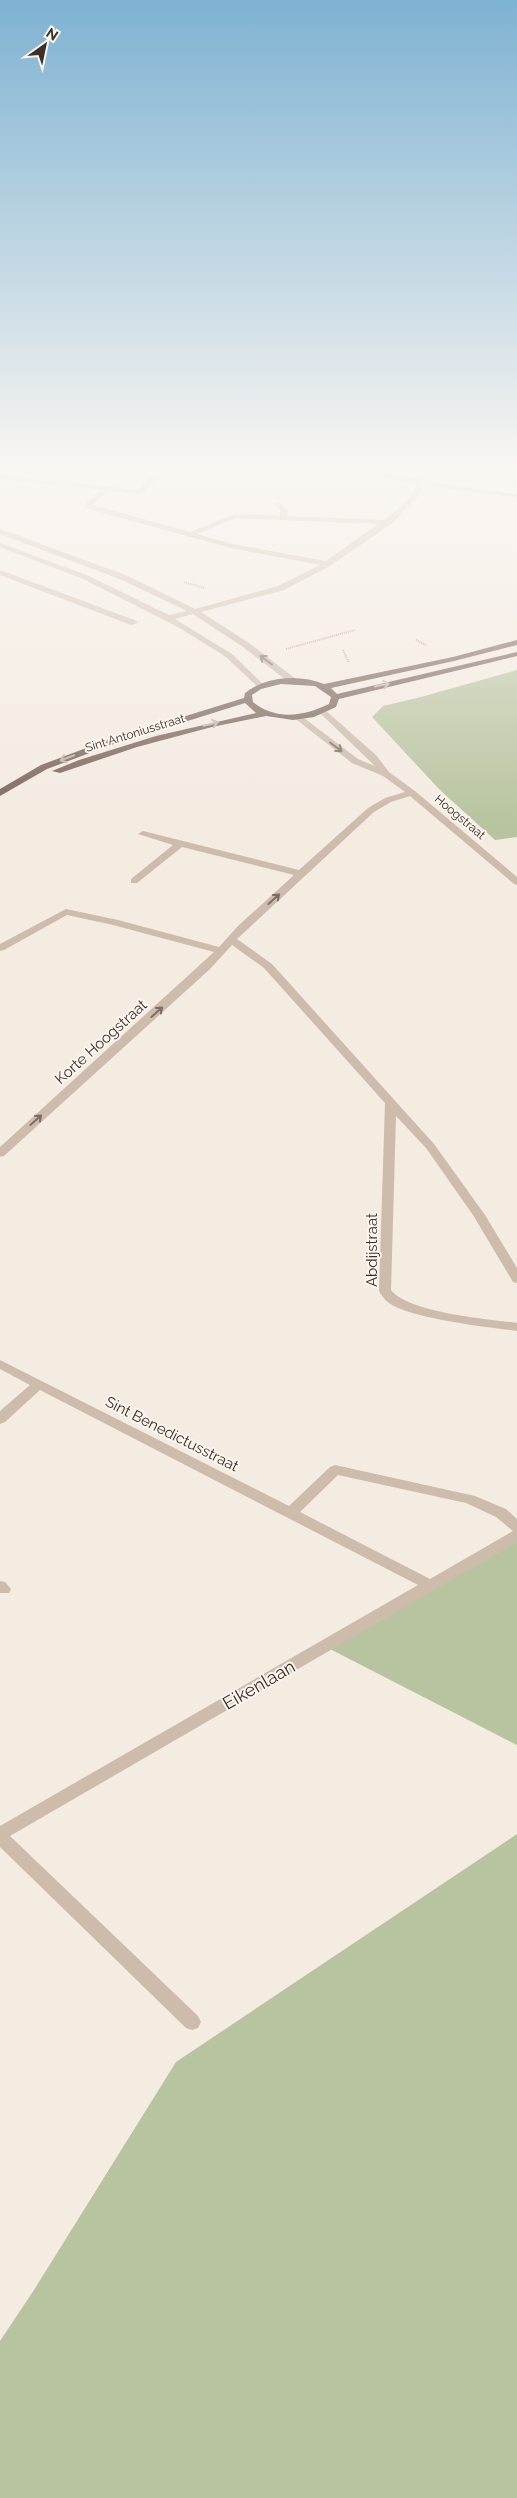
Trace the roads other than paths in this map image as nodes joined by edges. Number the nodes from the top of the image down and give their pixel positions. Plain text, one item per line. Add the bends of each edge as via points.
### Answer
1 (44, 589) edge
2 (113, 589) edge
3 (144, 589) edge
4 (279, 589) edge
5 (196, 612) junction
6 (169, 618) junction
7 (134, 623) dead end
8 (517, 642) edge
9 (517, 654) edge
10 (293, 681) junction
11 (260, 686) junction
12 (323, 687) junction
13 (335, 697) junction
14 (246, 700) junction
15 (324, 712) junction
16 (265, 714) junction
17 (297, 717) junction
18 (386, 774) junction
19 (14, 786) junction
20 (0, 793) edge
21 (412, 793) junction
22 (143, 834) dead end
23 (180, 844) junction
24 (302, 874) junction
25 (134, 881) dead end
26 (517, 882) edge
27 (232, 940) junction
28 (0, 948) edge
29 (221, 951) junction
30 (391, 1102) junction
31 (0, 1153) edge
32 (517, 1279) edge
33 (517, 1327) edge
34 (0, 1364) edge
35 (39, 1384) junction
36 (0, 1419) edge
37 (291, 1513) junction
38 (517, 1527) edge
39 (517, 1535) edge
40 (430, 1585) junction
41 (0, 1835) edge
42 (192, 2022) dead end

1 - 7 street
2 - 6 street
3 - 5 street
4 - 5 street
5 - 6 street
10 -> 5 street via 239,639
6 - 11 street via 246,668
8 - 12 main road
13 -> 9 main road
10 - 11 main road
10 - 12 main road
11 - 14 main road via 247,695
12 - 13 main road
13 - 15 main road via 333,705
14 - 16 main road via 255,710
14 -> 19 main road, Sint Antoniusstraat via 108,742 44,767
15 - 17 main road, Sint Antoniusstraat
15 - 18 street, Hoogstraat via 373,757
16 - 17 main road, Sint Antoniusstraat
19 -> 16 main road, Sint Antoniusstraat via 162,736
17 -> 18 street, Hoogstraat via 355,761
18 - 21 street, Hoogstraat
19 - 20 main road, Sint Antoniusstraat
21 - 24 street, Korte Hoogstraat via 388,800 371,810
21 - 26 street, Hoogstraat
22 - 23 street
23 - 24 street
23 - 25 street
27 -> 24 street, Korte Hoogstraat
27 - 29 street, Korte Hoogstraat
27 - 30 street via 268,966
28 - 29 street via 66,912
31 -> 29 street, Korte Hoogstraat
30 - 32 street via 430,1146 474,1208
30 - 33 street, Abdijstraat via 385,1291 394,1301 410,1307
34 - 35 street, Sint Benedictusstraat
35 - 36 street
35 - 37 street, Sint Benedictusstraat
37 - 38 street via 335,1470 470,1499 501,1513
37 - 40 street, Sint Benedictusstraat
39 - 40 street, Eikenlaan
40 - 41 street, Eikenlaan
41 - 42 street, Eikenlaan

